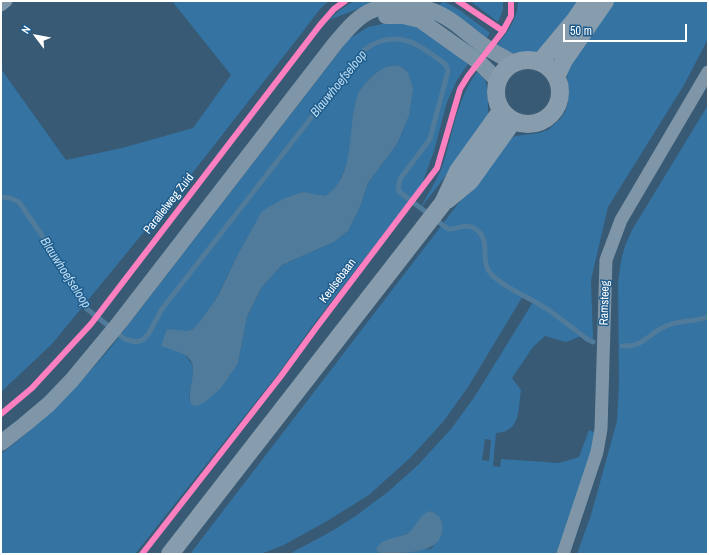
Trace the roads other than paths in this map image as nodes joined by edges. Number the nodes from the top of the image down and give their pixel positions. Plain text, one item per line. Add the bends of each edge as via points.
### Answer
1 (6, 1) edge
2 (588, 1) edge
3 (605, 1) edge
4 (1, 5) edge
5 (427, 10) edge
6 (540, 62) junction
7 (513, 63) junction
8 (708, 72) edge
9 (556, 77) junction
10 (497, 80) junction
11 (507, 116) junction
12 (1, 443) edge
13 (170, 554) edge
14 (563, 554) edge

1 - 4 street
2 - 6 main road
3 - 9 main road via 564,60
5 - 7 street via 446,18
5 - 10 street
5 - 12 street via 403,16 359,20 348,29 108,338 49,404
6 - 7 main road via 522,60
6 - 9 main road via 550,68
7 - 10 main road
8 - 14 street, Ramsteeg via 621,220 606,260 601,429 597,452
9 - 11 main road via 560,92 558,103 545,120 535,124 524,124
10 - 11 main road via 496,101
11 - 13 main road via 470,181 440,206

